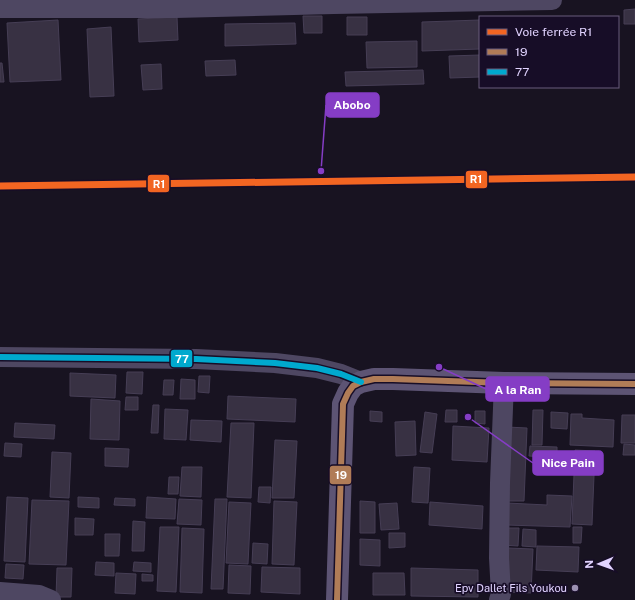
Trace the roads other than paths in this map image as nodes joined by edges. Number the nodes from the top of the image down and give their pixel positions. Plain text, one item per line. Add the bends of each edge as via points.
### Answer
1 (552, 0) edge
2 (497, 1) edge
3 (334, 2) edge
4 (175, 4) edge
5 (13, 5) edge
6 (0, 358) edge
7 (361, 382) junction
8 (504, 383) junction
9 (635, 384) edge
10 (0, 592) edge
11 (51, 600) edge
12 (337, 600) edge
13 (499, 600) edge

1 - 2 street
2 - 3 street
3 - 4 street
4 - 5 street
6 - 7 street via 196,359 275,363 317,368
7 - 8 street via 393,379
7 - 12 street via 353,386 343,404
8 - 9 street
8 - 13 street
10 - 11 street via 39,595

